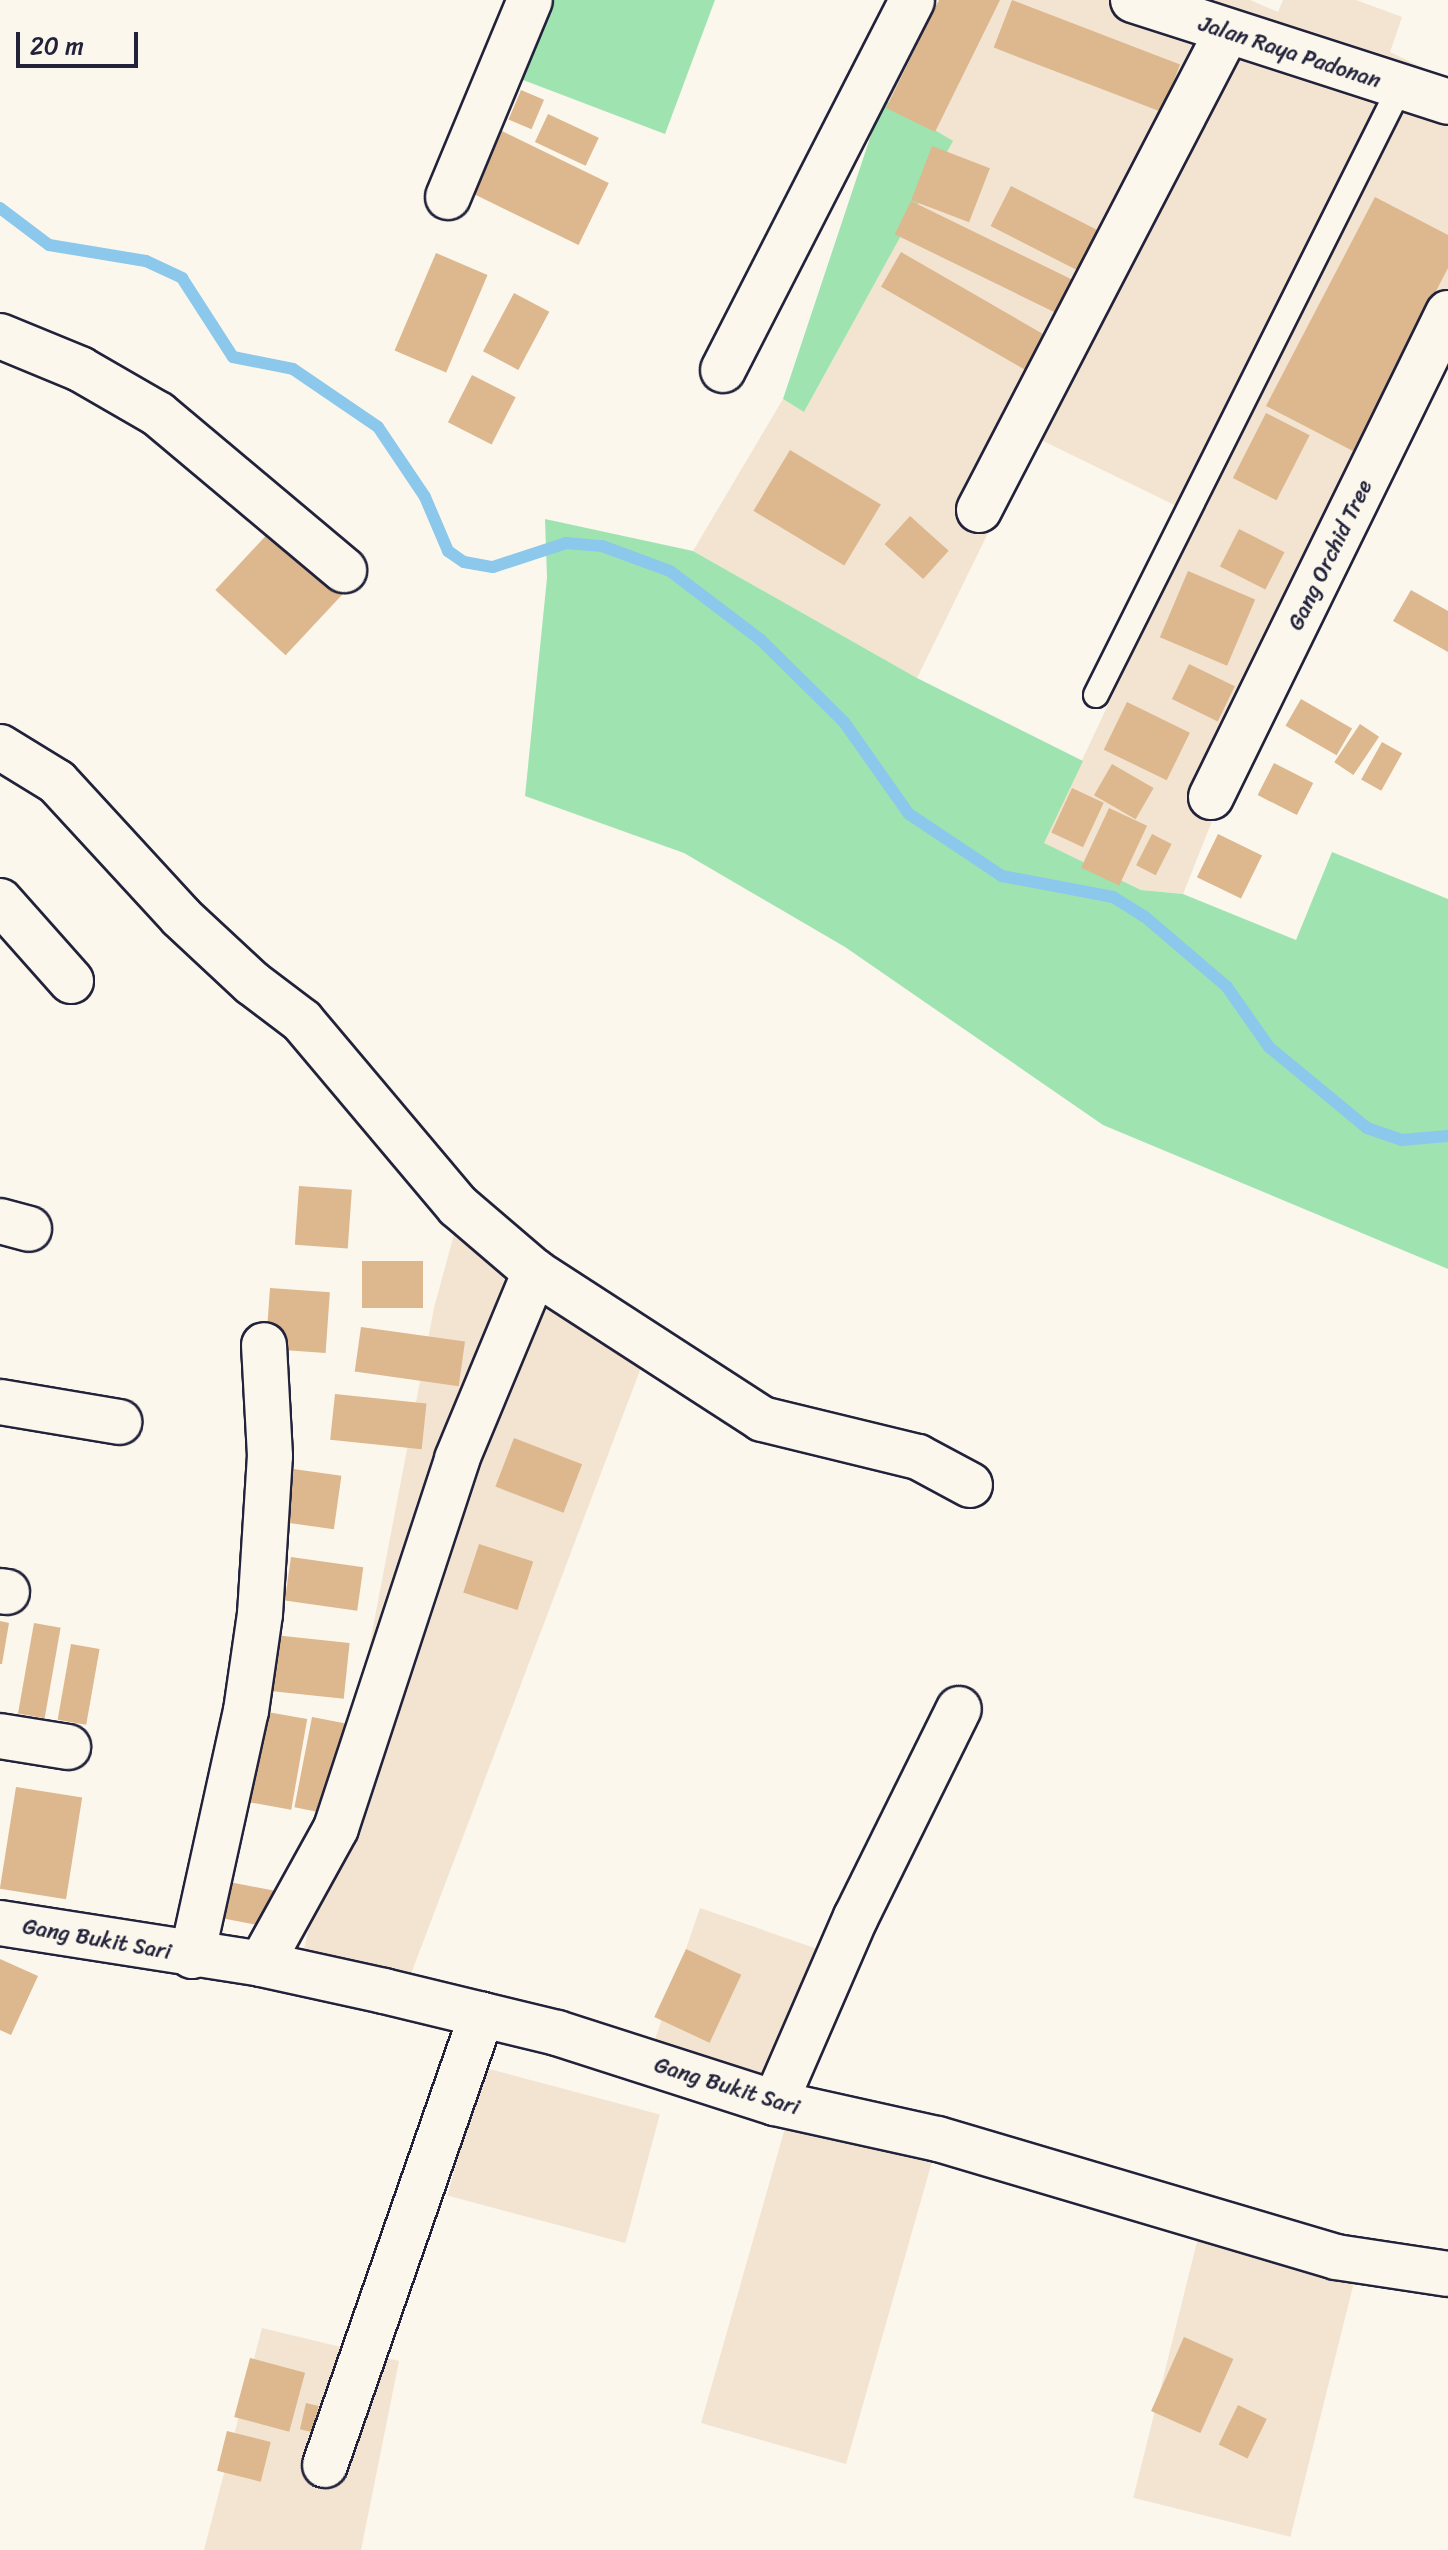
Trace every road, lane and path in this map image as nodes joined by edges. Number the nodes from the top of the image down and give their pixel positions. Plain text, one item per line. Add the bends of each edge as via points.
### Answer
1 (530, 0) edge
2 (912, 0) edge
3 (1133, 0) edge
4 (1227, 32) junction
5 (1400, 87) junction
6 (1448, 102) edge
7 (448, 197) dead end
8 (1448, 313) edge
9 (0, 336) edge
10 (723, 370) dead end
11 (979, 510) dead end
12 (344, 570) dead end
13 (1096, 695) dead end
14 (0, 747) edge
15 (1211, 797) dead end
16 (0, 901) edge
17 (71, 981) dead end
18 (535, 1272) junction
19 (264, 1345) dead end
20 (0, 1402) edge
21 (119, 1422) dead end
22 (970, 1485) dead end
23 (959, 1709) dead end
24 (0, 1736) edge
25 (68, 1747) dead end
26 (0, 1923) edge
27 (192, 1956) junction
28 (261, 1964) junction
29 (482, 2015) junction
30 (775, 2103) junction
31 (1448, 2274) edge
32 (325, 2465) dead end

1 - 7 street
2 - 10 street
3 - 4 street, Jalan Raya Padonan
4 - 5 street, Jalan Raya Padonan
4 - 11 street
5 - 6 street, Jalan Raya Padonan
5 - 13 lane
8 - 15 street, Gang Orchid Tree
9 - 12 street via 80,369 158,414 242,479
14 - 18 street via 57,782 181,917 302,1021 458,1206
16 - 17 street
18 - 22 street via 762,1419 918,1457
18 - 28 street via 457,1459 336,1828
19 - 27 street via 270,1456 260,1614 246,1711
20 - 21 street
23 - 30 street via 856,1917
24 - 25 street
26 - 27 street, Gang Bukit Sari
27 - 28 street, Gang Bukit Sari
28 - 29 street, Gang Bukit Sari
29 - 30 street, Gang Bukit Sari via 557,2033
29 - 32 street
30 - 31 street, Gang Bukit Sari via 953,2143 1336,2257

